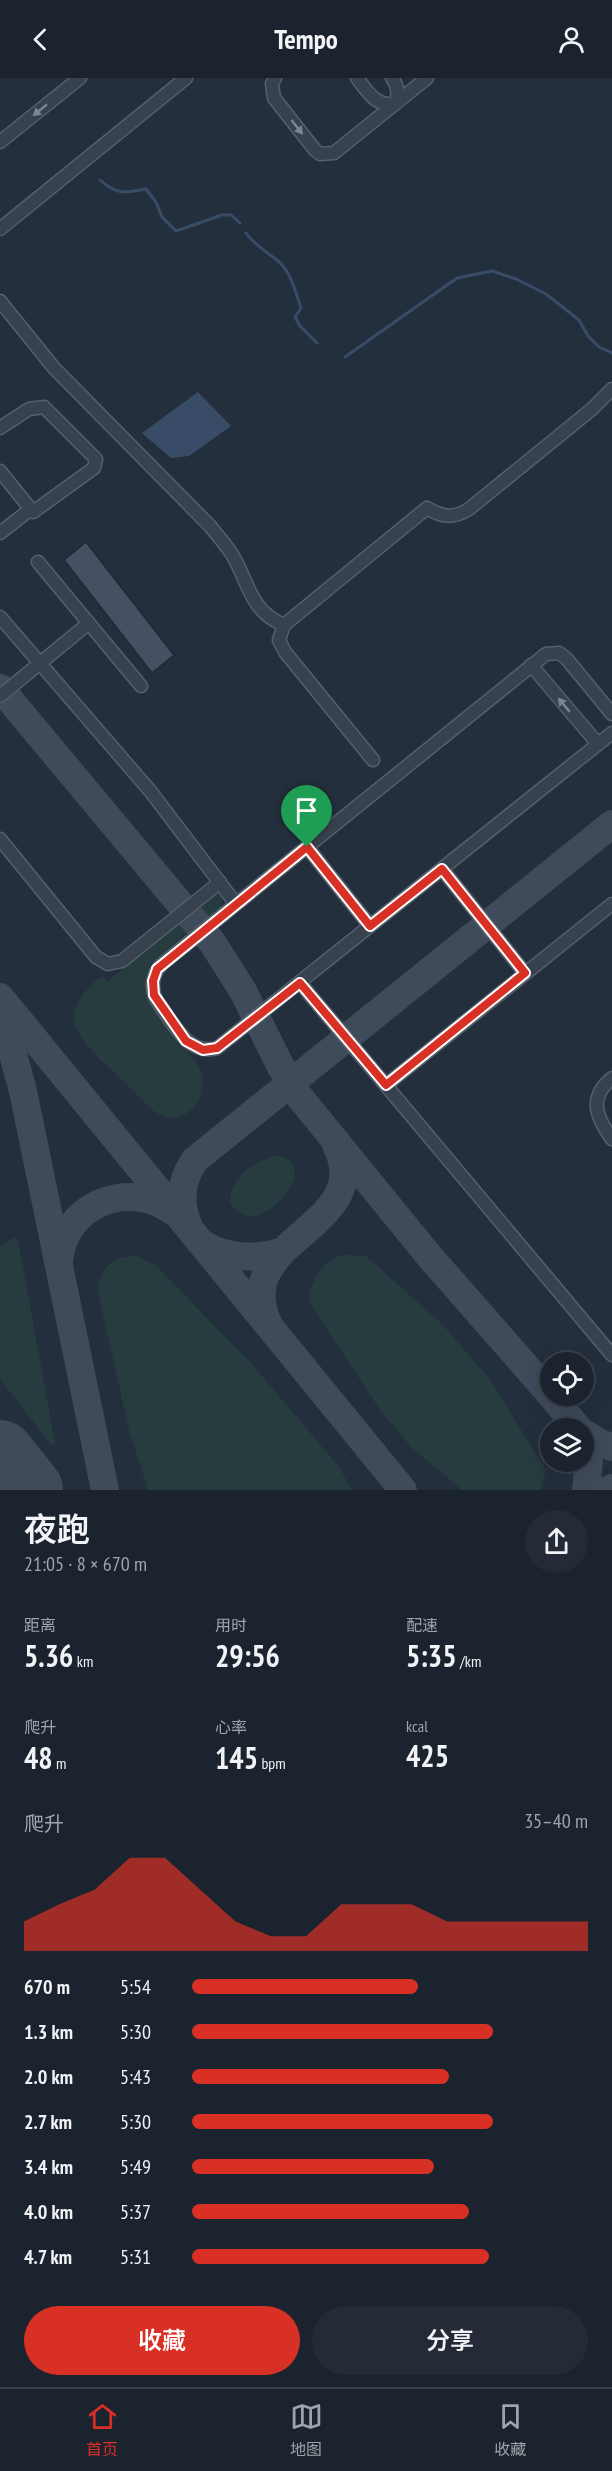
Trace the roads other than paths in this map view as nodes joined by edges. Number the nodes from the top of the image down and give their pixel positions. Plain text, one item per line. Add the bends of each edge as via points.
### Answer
1 (80, 78) edge
2 (186, 78) edge
3 (275, 78) edge
4 (357, 78) edge
5 (392, 78) edge
6 (427, 78) edge
7 (395, 104) junction
8 (0, 142) edge
9 (0, 229) edge
10 (0, 301) edge
11 (612, 389) edge
12 (612, 402) edge
13 (592, 409) junction
14 (0, 428) edge
15 (0, 471) edge
16 (31, 509) junction
17 (0, 533) edge
18 (38, 562) dead end
19 (0, 617) edge
20 (89, 623) junction
21 (284, 625) junction
22 (40, 664) junction
23 (531, 665) junction
24 (141, 686) dead end
25 (0, 696) edge
26 (612, 714) edge
27 (612, 733) edge
28 (598, 744) junction
29 (373, 760) dead end
30 (0, 839) edge
31 (307, 847) junction
32 (442, 869) junction
33 (220, 882) junction
34 (237, 903) junction
35 (612, 904) edge
36 (370, 926) junction
37 (525, 973) junction
38 (300, 983) junction
39 (612, 1078) edge
40 (386, 1085) junction
41 (612, 1139) edge
42 (612, 1355) edge

1 -> 8 lane
2 - 9 lane
3 -> 7 lane via 274,98 320,154 334,153
4 - 7 lane via 373,99
5 - 7 lane via 398,90
6 - 7 lane
10 - 21 lane via 54,368 210,526 232,554 259,609 269,619
11 - 13 lane
12 - 13 lane
13 - 21 lane via 460,515 448,517 426,508
14 - 16 lane via 29,409 44,407 96,459 94,468 33,512
15 - 16 lane
16 - 17 lane
18 - 20 lane
19 - 22 lane
20 - 22 lane
20 - 24 lane
21 - 29 lane via 279,640 285,652
22 - 25 lane
22 - 33 lane via 151,792
23 - 26 lane via 546,654 560,653
28 -> 23 lane
23 - 31 lane
27 - 28 lane
28 - 32 lane
30 - 33 lane via 96,957 108,964 122,961
31 - 34 lane
31 - 36 lane
32 - 36 lane
32 - 37 lane
33 - 34 lane
34 - 38 lane via 162,964 154,975 154,995 186,1041 203,1050 217,1048
35 - 37 lane
36 - 38 lane
37 - 40 lane
38 - 40 lane
39 - 41 lane via 596,1102
40 - 42 lane

